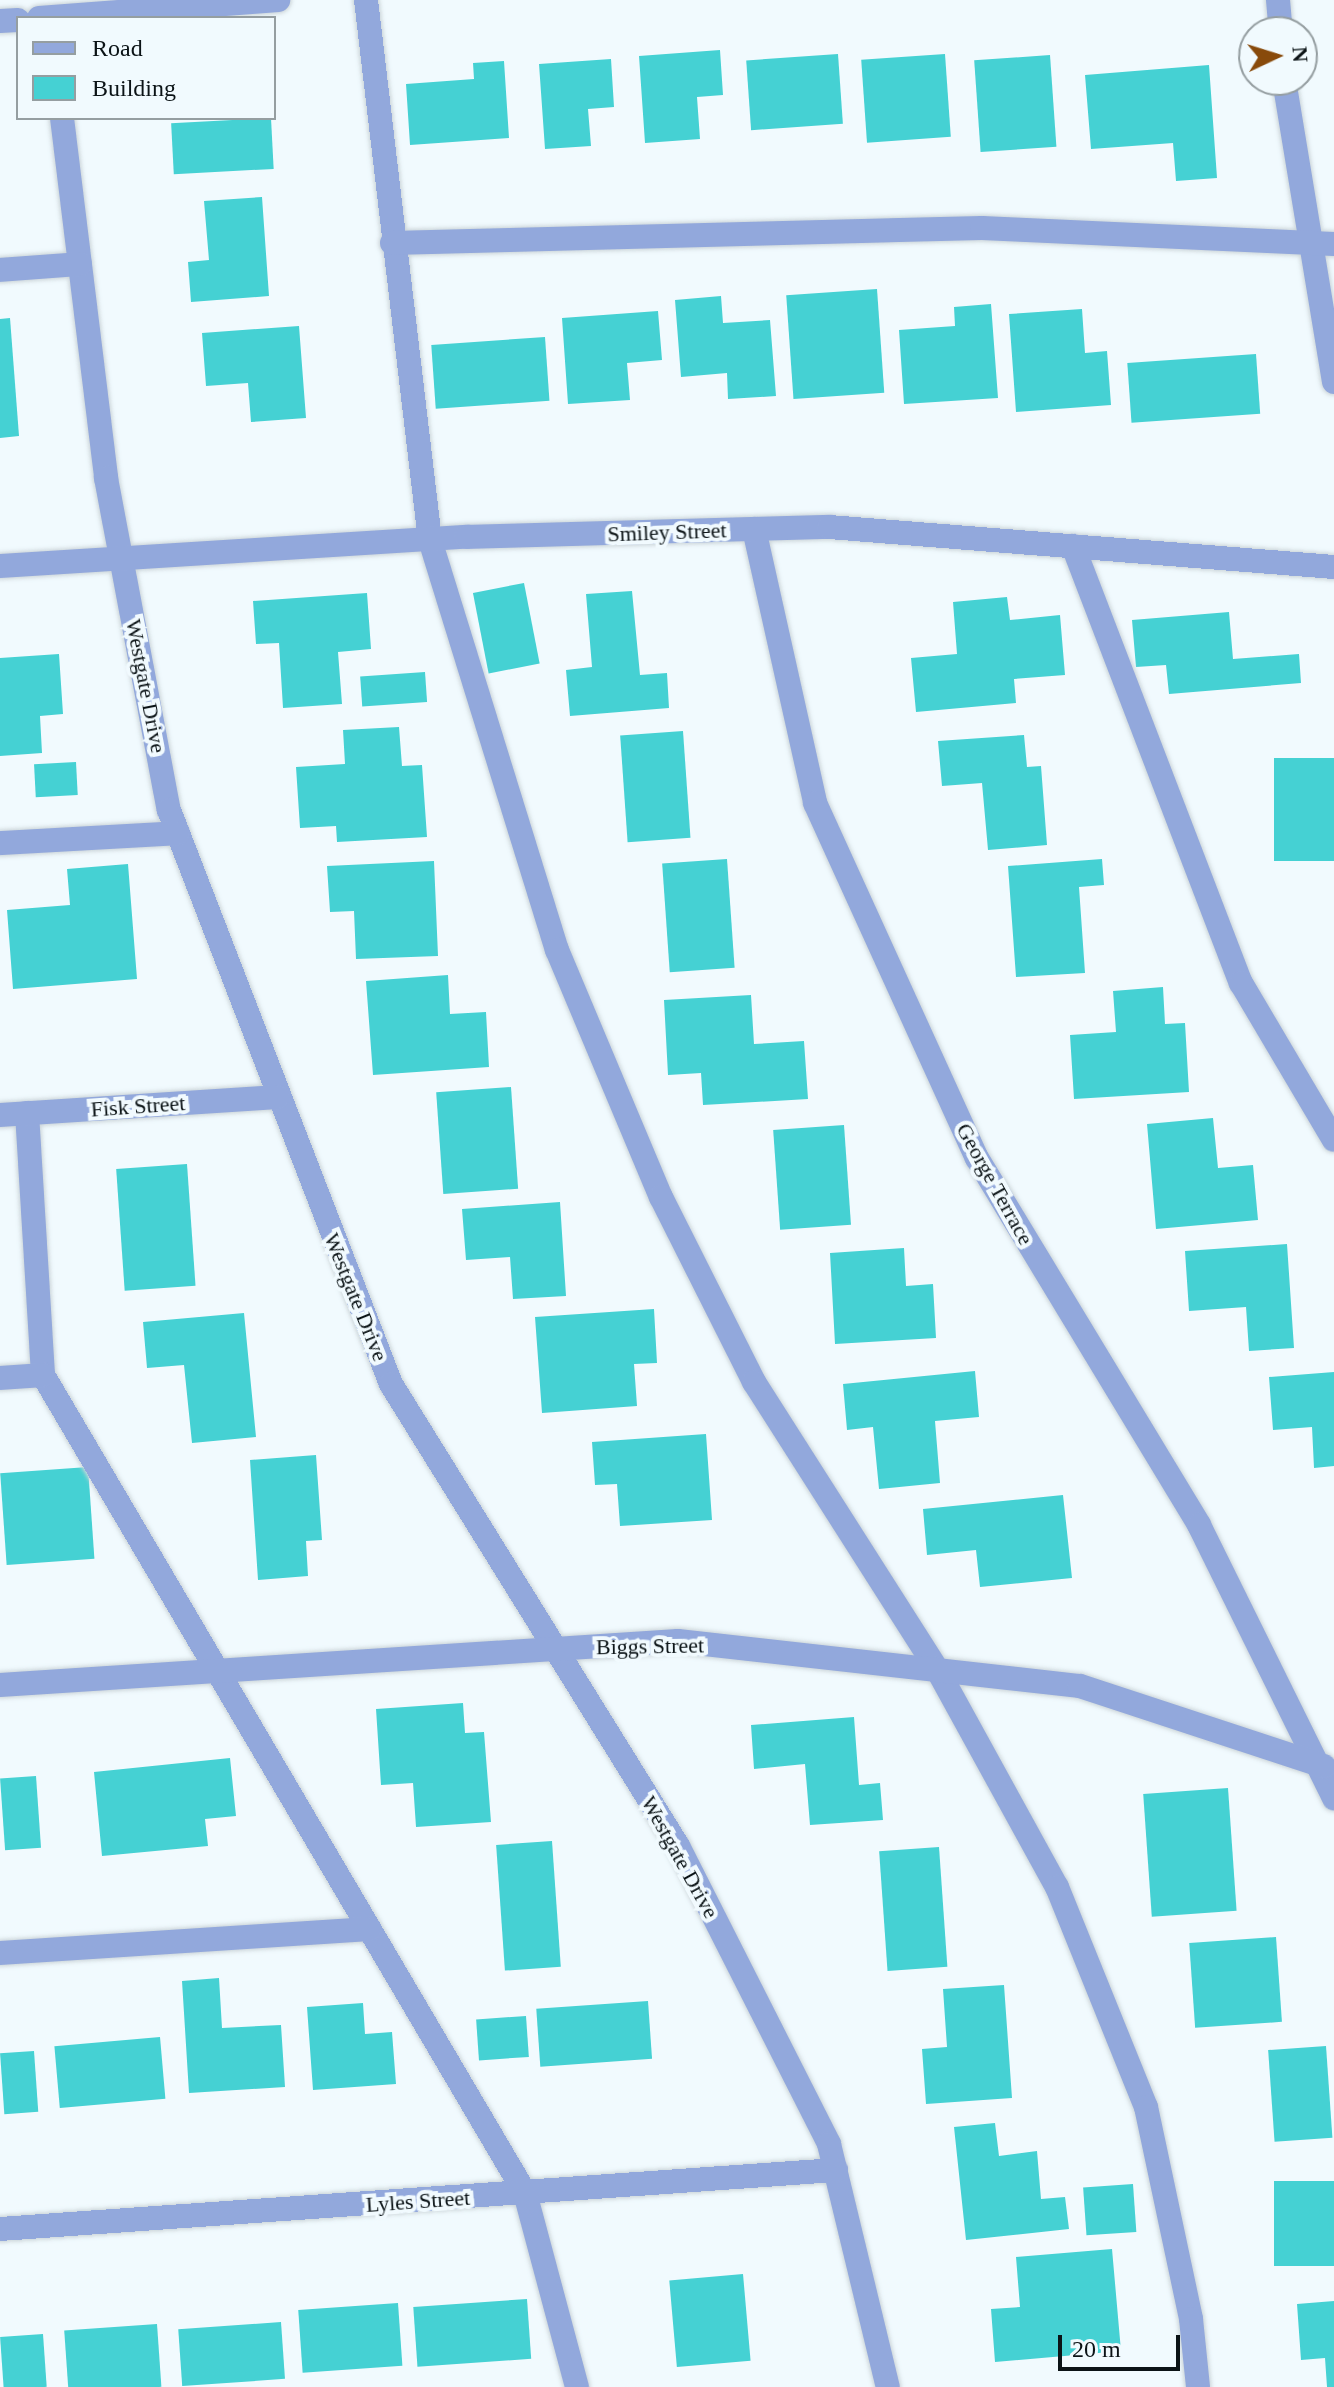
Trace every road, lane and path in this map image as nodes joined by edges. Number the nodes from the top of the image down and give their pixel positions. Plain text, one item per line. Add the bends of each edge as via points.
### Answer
1 (278, 0) edge
2 (366, 0) edge
3 (50, 13) edge
4 (1288, 96) edge
5 (62, 120) edge
6 (392, 243) junction
7 (1323, 244) edge
8 (80, 264) junction
9 (0, 270) edge
10 (1334, 382) edge
11 (754, 529) junction
12 (430, 540) junction
13 (1073, 546) junction
14 (121, 558) junction
15 (0, 566) edge
16 (1334, 567) edge
17 (178, 833) junction
18 (0, 843) edge
19 (277, 1097) junction
20 (27, 1113) junction
21 (0, 1115) edge
22 (1334, 1140) edge
23 (43, 1375) junction
24 (0, 1378) edge
25 (555, 1649) junction
26 (937, 1669) junction
27 (218, 1674) junction
28 (0, 1685) edge
29 (1326, 1767) edge
30 (1334, 1798) edge
31 (369, 1929) junction
32 (0, 1953) edge
33 (836, 2170) junction
34 (525, 2193) junction
35 (0, 2229) edge
36 (577, 2387) edge
37 (888, 2387) edge
38 (1198, 2387) edge

1 - 3 street
2 - 6 street
4 - 7 street
5 - 8 street, Westgate Drive
6 - 7 street via 982,228
6 - 12 street
7 - 10 street
8 - 9 street
8 - 14 street, Westgate Drive
11 - 12 street, Smiley Street
11 - 13 street, Smiley Street via 829,527
11 - 29 street, George Terrace via 815,803 970,1144 1199,1525
12 - 14 street, Smiley Street
12 - 26 street via 557,950 661,1197 754,1382
13 - 16 street, Smiley Street
13 - 22 street via 1241,983
14 - 15 street, Smiley Street
14 - 17 street, Westgate Drive via 169,810
17 - 18 street
17 - 19 street, Westgate Drive
19 - 20 street, Fisk Street
19 - 25 street, Westgate Drive via 391,1384
20 - 21 street, Fisk Street
20 - 23 street
23 - 24 street
23 - 27 street
25 - 26 street, Biggs Street via 678,1641
25 - 27 street, Biggs Street
25 - 33 street, Westgate Drive via 678,1846 829,2144
26 - 29 street, Biggs Street via 1080,1686
26 - 38 street via 1057,1887 1146,2107 1191,2319
27 - 28 street, Biggs Street
27 - 31 street
29 - 30 street, George Terrace
31 - 32 street
31 - 34 street
33 - 34 street, Lyles Street
33 - 37 street, Westgate Drive
34 - 35 street, Lyles Street
34 - 36 street

